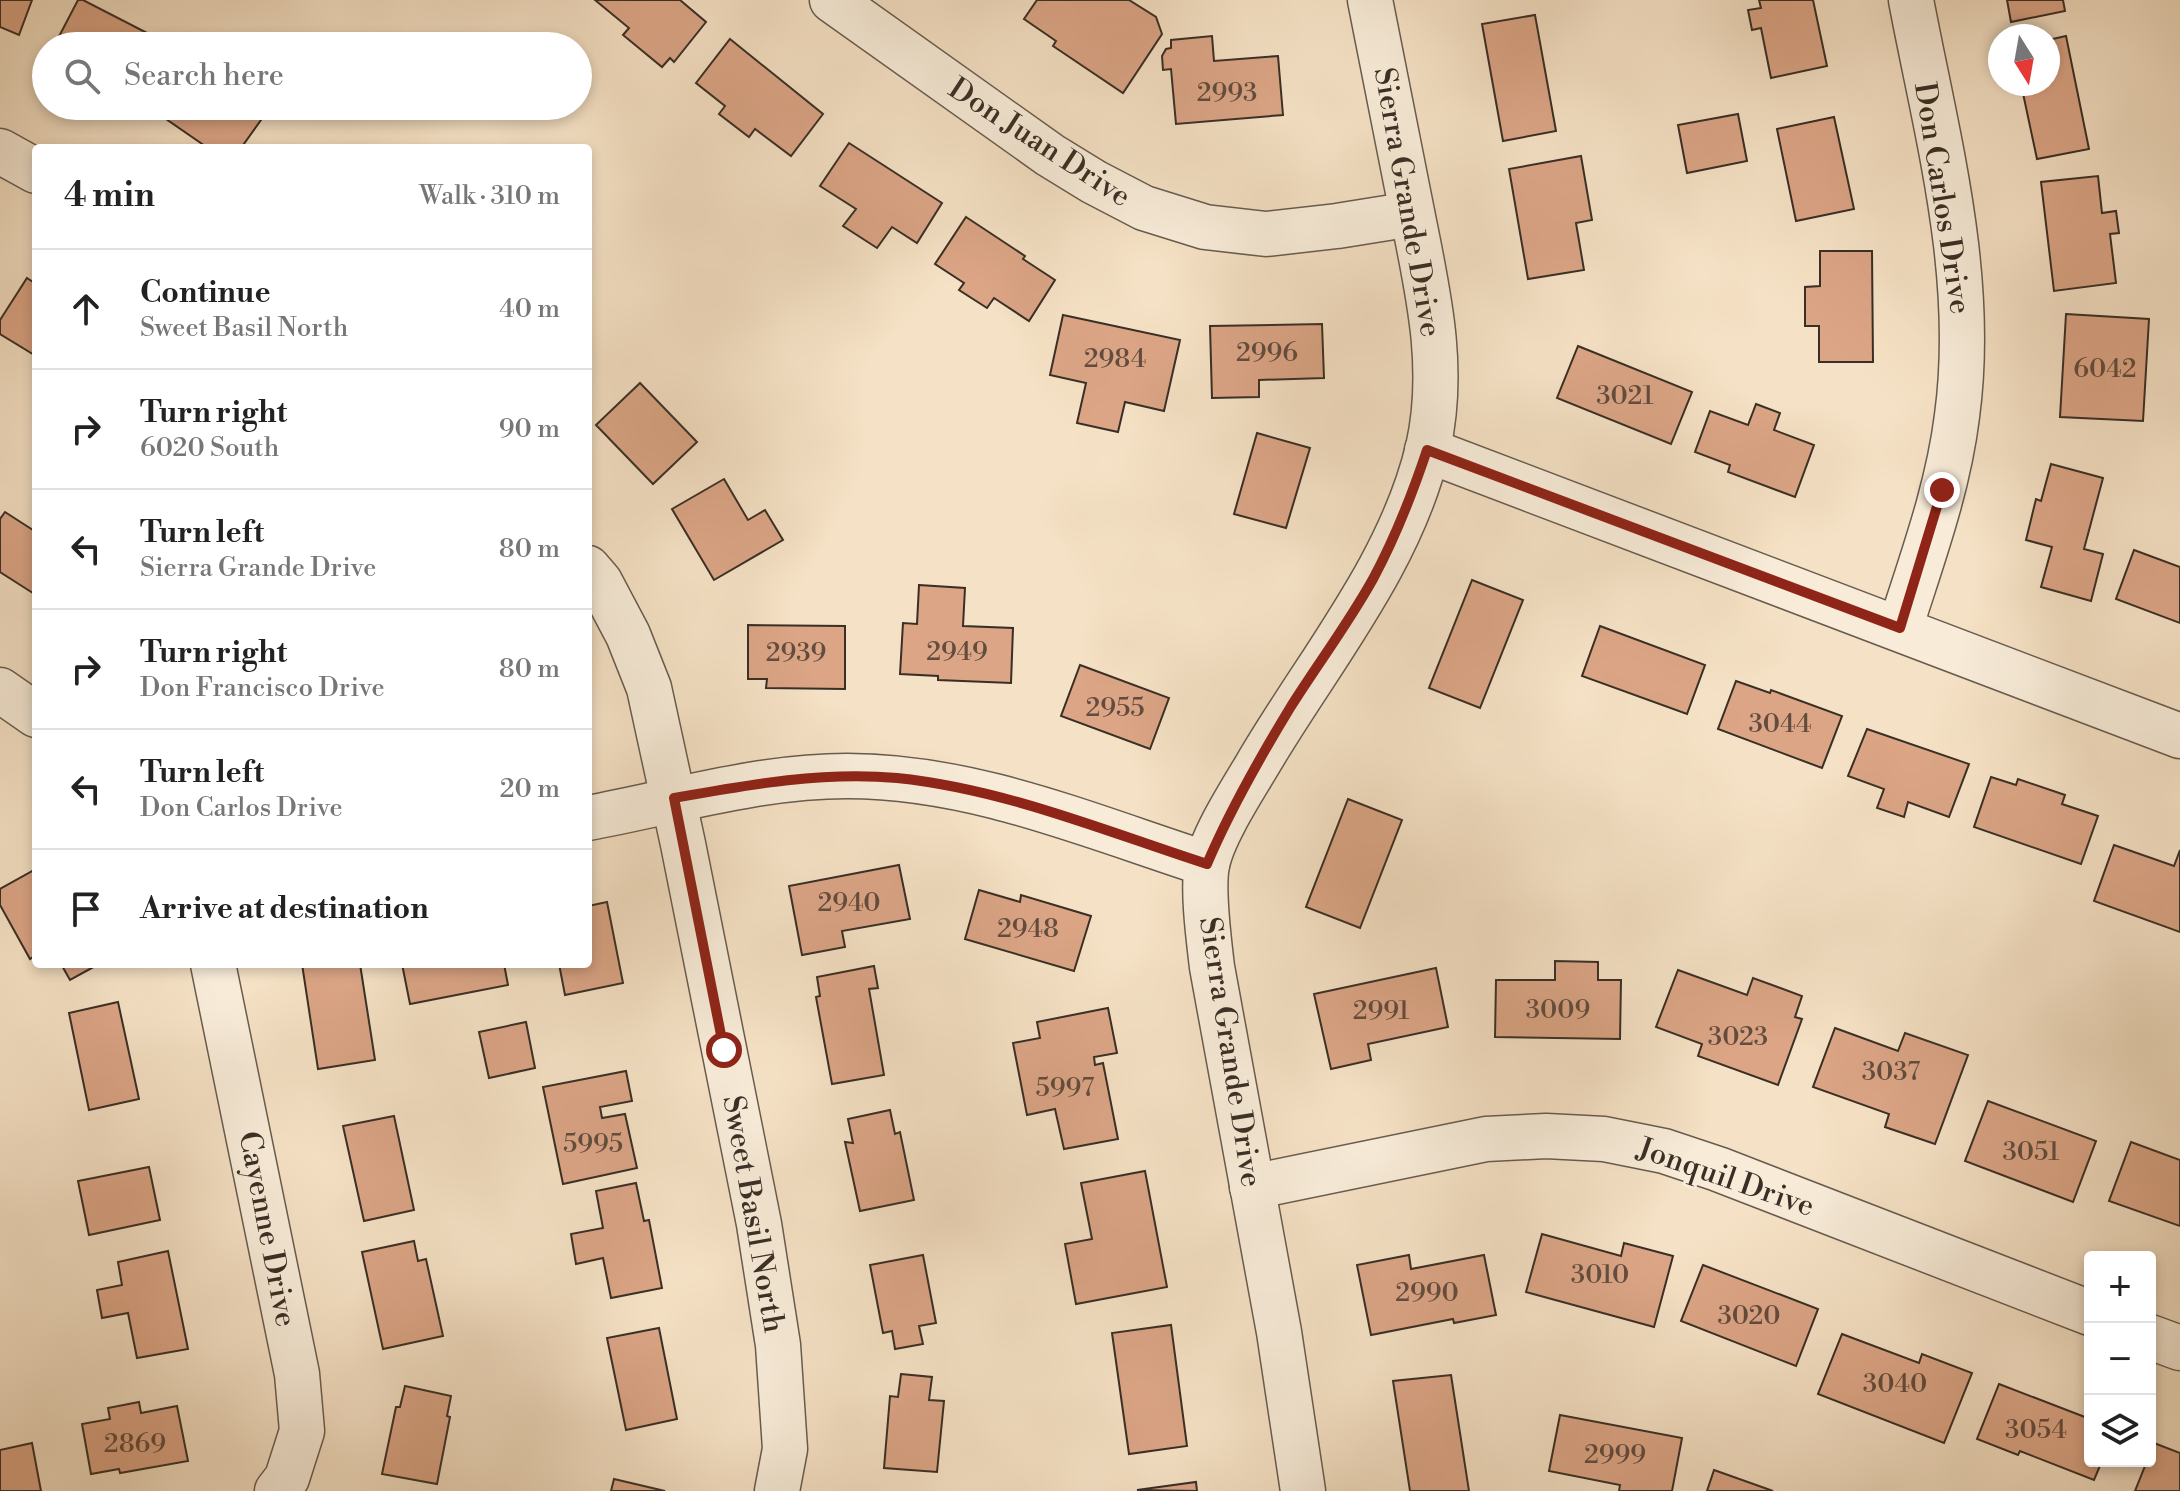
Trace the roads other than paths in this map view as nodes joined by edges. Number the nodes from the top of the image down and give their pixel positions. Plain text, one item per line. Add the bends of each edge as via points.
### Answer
1 (832, 0) edge
2 (1370, 0) edge
3 (1911, 0) edge
4 (0, 151) edge
5 (32, 169) edge
6 (1412, 214) junction
7 (1427, 450) junction
8 (592, 573) edge
9 (1900, 628) junction
10 (0, 690) edge
11 (32, 712) edge
12 (2180, 736) edge
13 (674, 798) junction
14 (592, 817) edge
15 (1207, 864) junction
16 (214, 968) edge
17 (1252, 1187) junction
18 (2084, 1311) edge
19 (2156, 1339) edge
20 (2180, 1348) edge
21 (277, 1491) edge
22 (777, 1491) edge
23 (1303, 1491) edge

1 - 6 street, Don Juan Drive via 1050,155 1144,208 1205,227 1266,234
2 - 6 street, Sierra Grande Drive
3 - 9 street, Don Carlos Drive via 1952,215 1963,344 1957,418 1942,490
4 - 5 street
6 - 7 street, Sierra Grande Drive via 1437,361
7 - 9 street
7 - 15 street, Sierra Grande Drive via 1405,515 1373,579 1291,707
8 - 13 street, Sweet Basil North via 628,635 649,688
9 - 12 street
10 - 11 street
13 - 14 street
13 - 15 street via 844,776 947,784
13 - 22 street, Sweet Basil North via 778,1345 785,1449
15 - 17 street, Sierra Grande Drive via 1212,967
16 - 21 street, Cayenne Drive via 297,1374 302,1431 287,1478
17 - 18 street, Jonquil Drive via 1486,1139 1604,1139 1718,1169
17 - 23 street, Sierra Grande Drive
19 - 20 street

